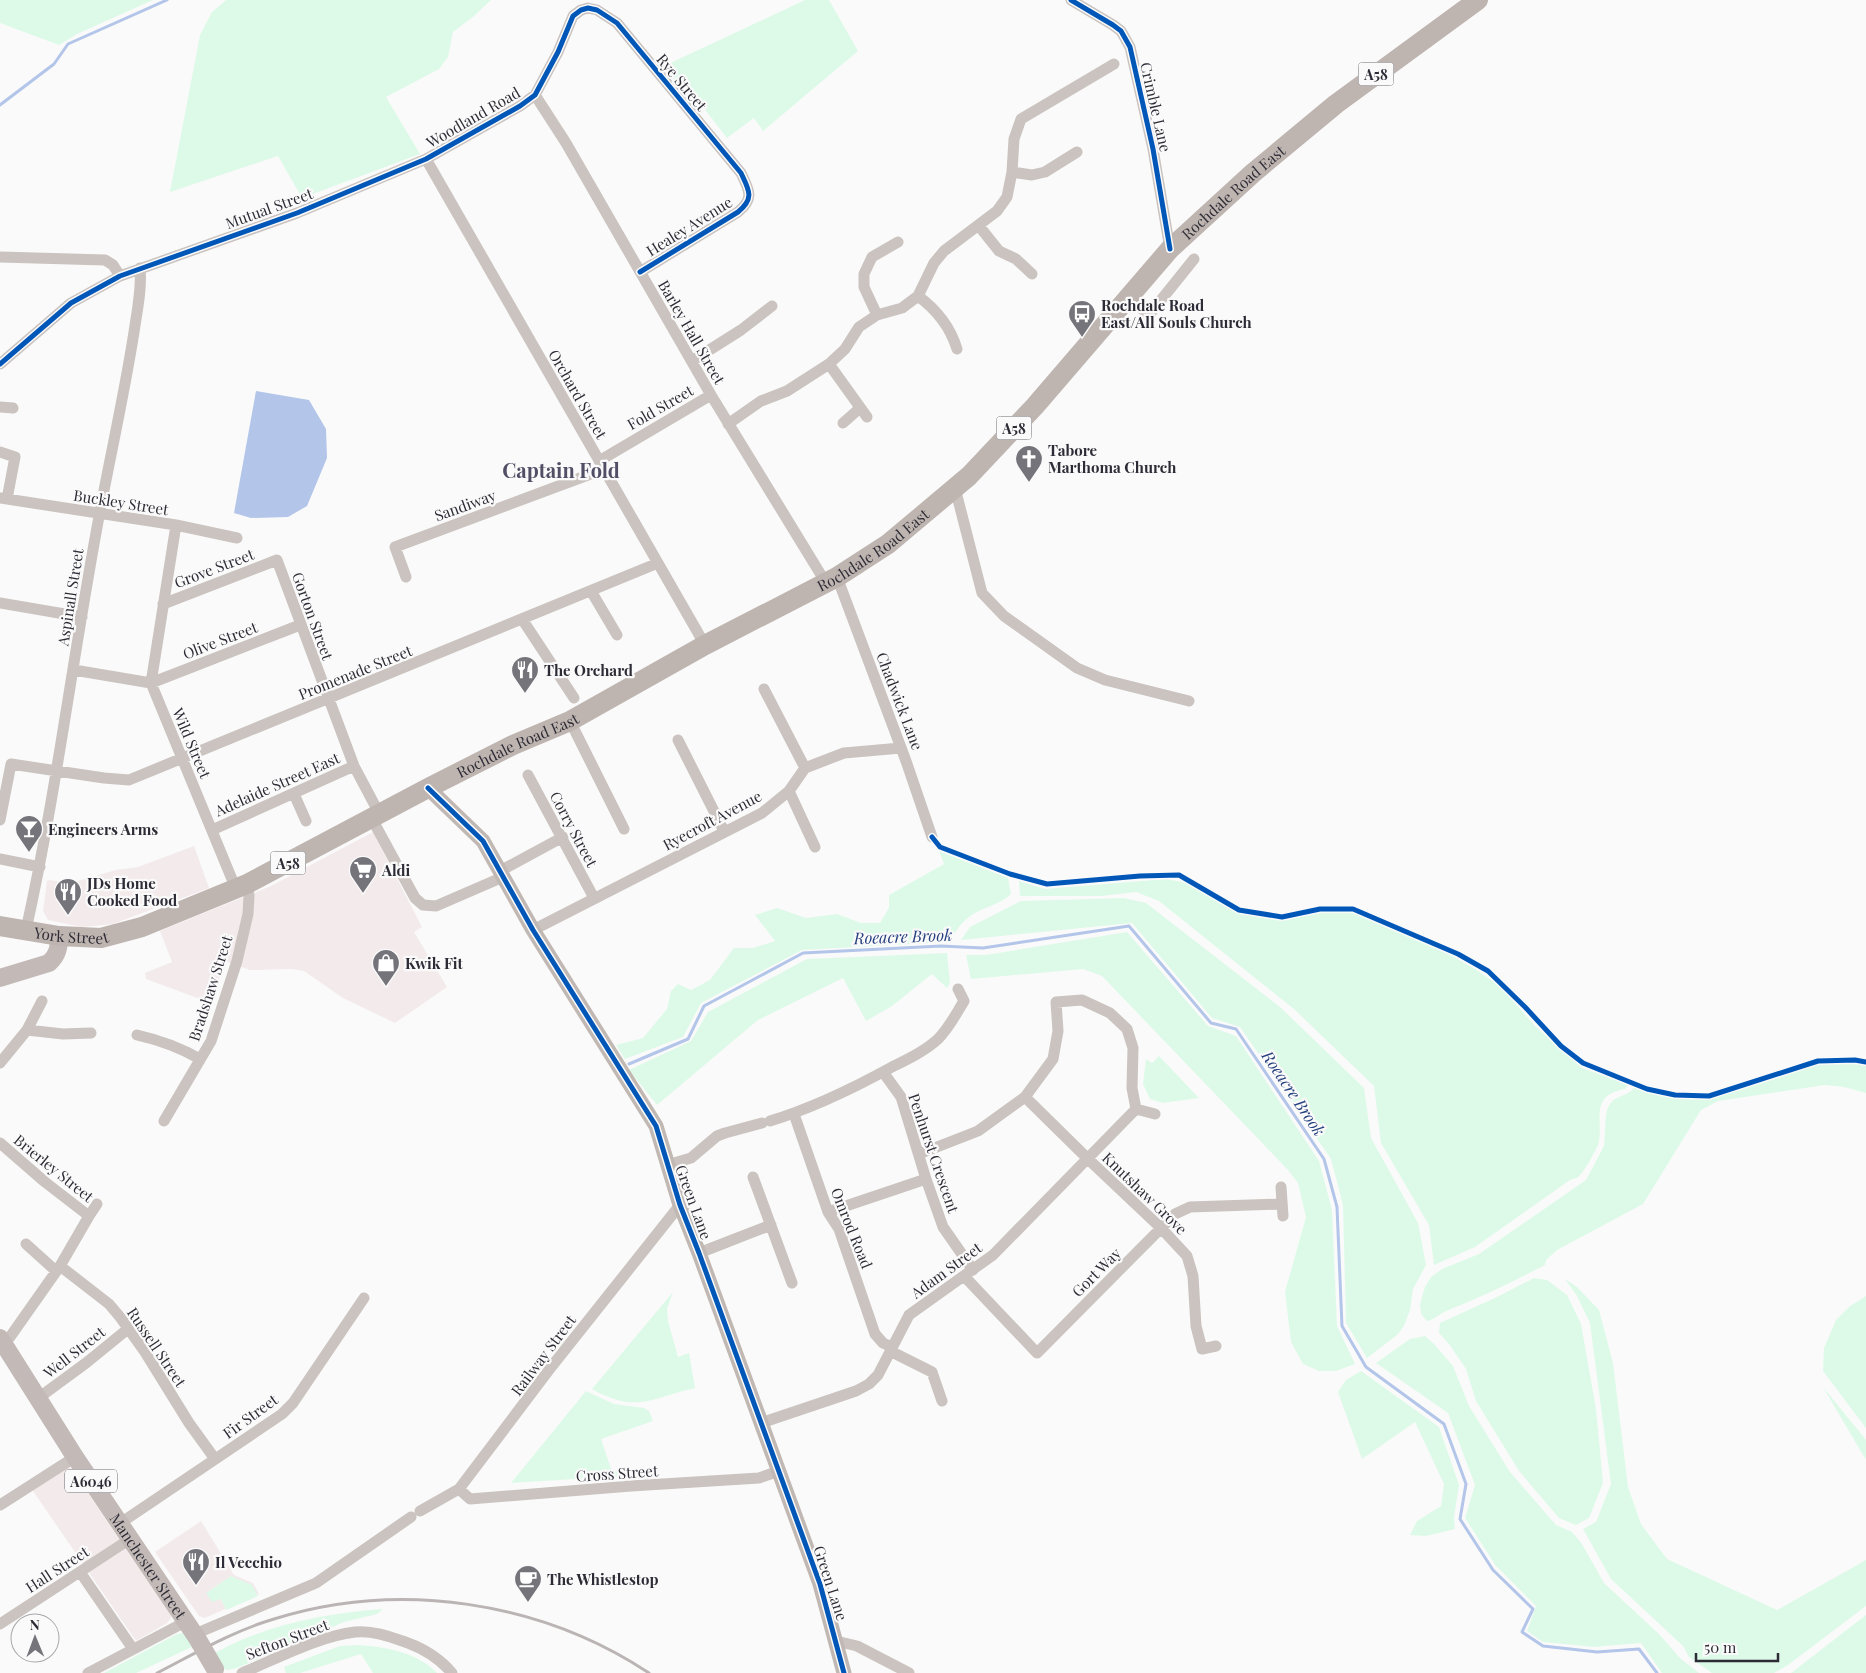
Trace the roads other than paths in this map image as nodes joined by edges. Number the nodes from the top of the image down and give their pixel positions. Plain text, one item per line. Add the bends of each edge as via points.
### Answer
1 (1071, 0) edge
2 (1478, 0) edge
3 (573, 16) joint
4 (1114, 64) dead end
5 (535, 95) junction
6 (1077, 152) dead end
7 (426, 159) junction
8 (1012, 172) junction
9 (749, 200) joint
10 (979, 226) junction
11 (898, 242) dead end
12 (1170, 249) junction
13 (0, 257) edge
14 (1194, 259) dead end
15 (140, 268) junction
16 (640, 272) junction
17 (1032, 274) dead end
18 (120, 276) junction
19 (918, 296) junction
20 (1129, 298) junction
21 (772, 306) dead end
22 (877, 315) junction
23 (957, 349) dead end
24 (692, 361) junction
25 (0, 364) edge
26 (829, 364) junction
27 (711, 395) junction
28 (0, 407) edge
29 (13, 408) dead end
30 (843, 422) dead end
31 (728, 424) junction
32 (0, 452) edge
33 (602, 465) junction
34 (954, 488) junction
35 (4, 499) edge
36 (99, 514) junction
37 (176, 525) junction
38 (237, 538) dead end
39 (277, 560) joint
40 (658, 563) junction
41 (406, 577) dead end
42 (832, 580) junction
43 (591, 591) junction
44 (0, 603) edge
45 (163, 604) junction
46 (82, 617) junction
47 (522, 619) junction
48 (300, 624) junction
49 (617, 635) dead end
50 (705, 644) junction
51 (74, 670) junction
52 (150, 683) junction
53 (764, 689) dead end
54 (574, 698) dead end
55 (328, 699) junction
56 (1189, 701) dead end
57 (570, 721) junction
58 (678, 740) dead end
59 (901, 748) junction
60 (183, 759) junction
61 (354, 766) junction
62 (805, 768) junction
63 (58, 771) junction
64 (528, 775) dead end
65 (428, 788) junction
66 (789, 791) junction
67 (294, 794) junction
68 (376, 817) junction
69 (0, 820) edge
70 (306, 821) dead end
71 (624, 829) dead end
72 (212, 830) junction
73 (724, 831) junction
74 (932, 836) dead end
75 (563, 837) junction
76 (815, 847) dead end
77 (0, 859) edge
78 (40, 867) junction
79 (501, 874) junction
80 (242, 886) junction
81 (594, 898) junction
82 (0, 926) edge
83 (142, 927) joint
84 (26, 930) junction
85 (533, 930) junction
86 (60, 936) junction
87 (0, 978) edge
88 (958, 989) dead end
89 (976, 1000) dead end
90 (42, 1001) dead end
91 (964, 1001) junction
92 (27, 1030) junction
93 (91, 1034) dead end
94 (137, 1035) dead end
95 (200, 1059) junction
96 (0, 1063) edge
97 (883, 1072) junction
98 (1025, 1097) junction
99 (1136, 1109) junction
100 (794, 1114) junction
101 (1156, 1114) dead end
102 (164, 1121) dead end
103 (0, 1143) edge
104 (919, 1154) junction
105 (1087, 1158) junction
106 (668, 1164) junction
107 (753, 1178) dead end
108 (926, 1179) junction
109 (1281, 1187) dead end
110 (97, 1204) dead end
111 (1282, 1204) junction
112 (680, 1205) junction
113 (828, 1212) junction
114 (89, 1216) junction
115 (1283, 1216) dead end
116 (771, 1225) junction
117 (1161, 1228) junction
118 (26, 1244) dead end
119 (699, 1253) junction
120 (58, 1268) junction
121 (968, 1273) junction
122 (792, 1283) dead end
123 (364, 1298) dead end
124 (129, 1328) junction
125 (2, 1345) edge
126 (1216, 1346) dead end
127 (891, 1349) junction
128 (37, 1398) junction
129 (942, 1401) dead end
130 (761, 1423) junction
131 (74, 1457) junction
132 (215, 1459) junction
133 (779, 1471) junction
134 (459, 1489) junction
135 (0, 1505) edge
136 (120, 1524) junction
137 (130, 1539) junction
138 (80, 1572) junction
139 (0, 1624) edge
140 (193, 1631) junction
141 (836, 1641) junction
142 (133, 1649) junction
143 (215, 1671) edge
144 (88, 1673) edge
145 (242, 1673) edge
146 (452, 1673) edge
147 (844, 1673) edge
148 (910, 1673) edge

1 - 12 street, Crimble Lane via 1121,31 1130,47 1153,149
2 - 12 highway, Rochdale Road East / A58 via 1336,104 1253,173
3 - 5 street, Woodland Road
3 - 9 street, Rye Street via 588,8 617,23 741,173 749,189
4 - 8 street via 1018,116
5 - 7 street, Woodland Road
5 - 16 street, Barley Hall Street
6 - 8 street via 1046,172 1032,175
7 - 15 street, Mutual Street via 297,213
7 - 33 street, Orchard Street
8 - 10 street via 1006,197 997,211
9 - 16 street, Healey Avenue via 738,212
10 - 17 street via 999,251 1016,259
10 - 19 street via 944,251 934,263
11 - 22 street via 872,257 864,274 864,287
12 - 20 highway, Rochdale Road East / A58
13 - 18 street via 105,260
14 - 20 street via 1149,315
15 - 18 street, Mutual Street
15 - 36 street, Aspinall Street via 141,283 130,359
16 - 24 street, Barley Hall Street
18 - 25 street, Mutual Street via 71,304
19 - 22 street via 902,308
19 - 23 street via 932,306 945,322
20 - 34 highway, Rochdale Road East / A58 via 1035,406
21 - 24 street
22 - 26 street via 859,327 845,349
24 - 27 street, Barley Hall Street
26 - 30 street via 863,412
26 - 31 street via 788,391 761,401
27 - 31 street, Barley Hall Street
27 - 33 street, Fold Street
28 - 29 street
31 - 42 street, Barley Hall Street
32 - 35 street via 16,457
33 - 40 street, Orchard Street
33 - 41 street, Sandiway via 395,547
34 - 42 highway, Rochdale Road East / A58 via 888,544
34 - 56 street via 982,593 1004,616 1077,668 1105,680
35 - 36 street, Buckley Street
36 - 37 street, Buckley Street
36 - 46 street, Aspinall Street
37 - 38 street, Buckley Street
37 - 45 street
39 - 45 street, Grove Street
39 - 48 street, Gorton Street
40 - 43 street, Promenade Street
40 - 50 street, Orchard Street
42 - 50 highway, Rochdale Road East / A58
42 - 59 street, Chadwick Lane
43 - 47 street, Promenade Street
43 - 49 street
44 - 46 street
45 - 52 street
46 - 51 street, Aspinall Street
47 - 54 street
47 - 55 street, Promenade Street
48 - 52 street, Olive Street
48 - 55 street, Gorton Street
50 - 57 highway, Rochdale Road East / A58
51 - 52 street
51 - 63 street, Aspinall Street
52 - 60 street, Wild Street
53 - 62 street
55 - 60 street, Promenade Street
55 - 61 street, Gorton Street
57 - 65 highway, Rochdale Road East / A58
57 - 71 street
58 - 73 street
59 - 62 street via 844,753
59 - 74 street, Chadwick Lane
60 - 63 street, Promenade Street via 128,780
60 - 72 street, Wild Street
61 - 67 street, Adelaide Street East
61 - 68 street, Gorton Street
62 - 66 street, Ryecroft Avenue
63 - 69 street, Promenade Street via 11,764
63 - 78 street, Aspinall Street
64 - 75 street, Corry Street
65 - 68 highway, Rochdale Road East / A58
65 - 79 street, Green Lane via 483,840
66 - 73 street, Ryecroft Avenue via 762,813
66 - 76 street
67 - 70 street
67 - 72 street, Adelaide Street East
68 - 79 street, Gorton Street via 415,898 424,905 436,906
68 - 80 highway, Rochdale Road East / A58
72 - 80 street, Wild Street
73 - 81 street, Ryecroft Avenue
75 - 79 street, Gorton Street
75 - 81 street, Corry Street
77 - 78 street
78 - 84 street, Aspinall Street
79 - 85 street, Green Lane
80 - 83 highway, Rochdale Road East / A58
80 - 95 street, Bradshaw Street via 250,896 237,961 211,1041
81 - 85 street, Ryecroft Avenue
82 - 84 highway, York Street / A58
83 - 86 highway, York Street / A58 via 101,938
84 - 86 highway, York Street / A58
85 - 106 street, Green Lane via 656,1126
86 - 87 main road via 59,949 49,963
88 - 91 street
89 - 91 street
90 - 92 street
91 - 97 street via 938,1039
92 - 93 street
92 - 96 street
94 - 95 street via 152,1038
95 - 102 street, Bradshaw Street
97 - 100 street via 839,1096
97 - 104 street, Penhurst Crescent via 902,1097
98 - 99 street via 1053,1059 1058,1031 1056,1002 1082,1000 1110,1013 1127,1029 1133,1048 1132,1088
98 - 104 street via 978,1131
98 - 105 street, Knutshaw Grove
99 - 101 street
99 - 105 street, Adam Street
100 - 106 street via 725,1133 691,1158
100 - 113 street, Omrod Road
103 - 114 street, Brierley Street
104 - 108 street, Penhurst Crescent
105 - 117 street, Knutshaw Grove
105 - 121 street, Adam Street via 993,1255
106 - 112 street, Green Lane
107 - 116 street
108 - 113 street
108 - 121 street, Penhurst Crescent via 943,1227
109 - 111 street
110 - 114 street
111 - 115 street
111 - 117 street, Gort Way via 1190,1208 1175,1214
112 - 119 street, Green Lane
112 - 134 street, Railway Street
113 - 127 street, Omrod Road via 840,1229 876,1334
114 - 120 street
116 - 119 street
116 - 122 street
117 - 121 street, Gort Way via 1037,1353
117 - 126 street, Knutshaw Grove via 1187,1256 1193,1276 1196,1326 1202,1349
118 - 120 street, Russell Street
119 - 130 street, Green Lane
120 - 124 street, Russell Street via 109,1304
120 - 125 street
121 - 127 street, Adam Street via 909,1316
123 - 132 street, Fir Street via 293,1403 282,1414
124 - 128 street, Well Street
124 - 132 street, Russell Street
125 - 128 main road, Manchester Street / A6046
127 - 129 street, Omrod Road via 932,1372
127 - 130 street, Adam Street via 878,1375 869,1384
128 - 131 main road, Manchester Street / A6046
130 - 133 street, Green Lane
131 - 135 street
131 - 136 main road, Manchester Street / A6046
132 - 136 street, Fir Street
133 - 134 street, Cross Street via 759,1478 470,1499
133 - 141 street, Green Lane via 820,1584
134 - 140 street, Railway Street via 416,1514 316,1583
136 - 137 main road, Manchester Street / A6046
137 - 138 street, Hall Street
137 - 140 main road, Manchester Street / A6046
138 - 139 street, Hall Street
138 - 142 street
140 - 142 street, Railway Street
140 - 143 main road, Manchester Street / A6046, bridge
141 - 147 street, Green Lane
141 - 148 street via 857,1646
142 - 144 street, Railway Street
145 - 146 street, Sefton Street via 330,1637 356,1632 388,1636 418,1647

